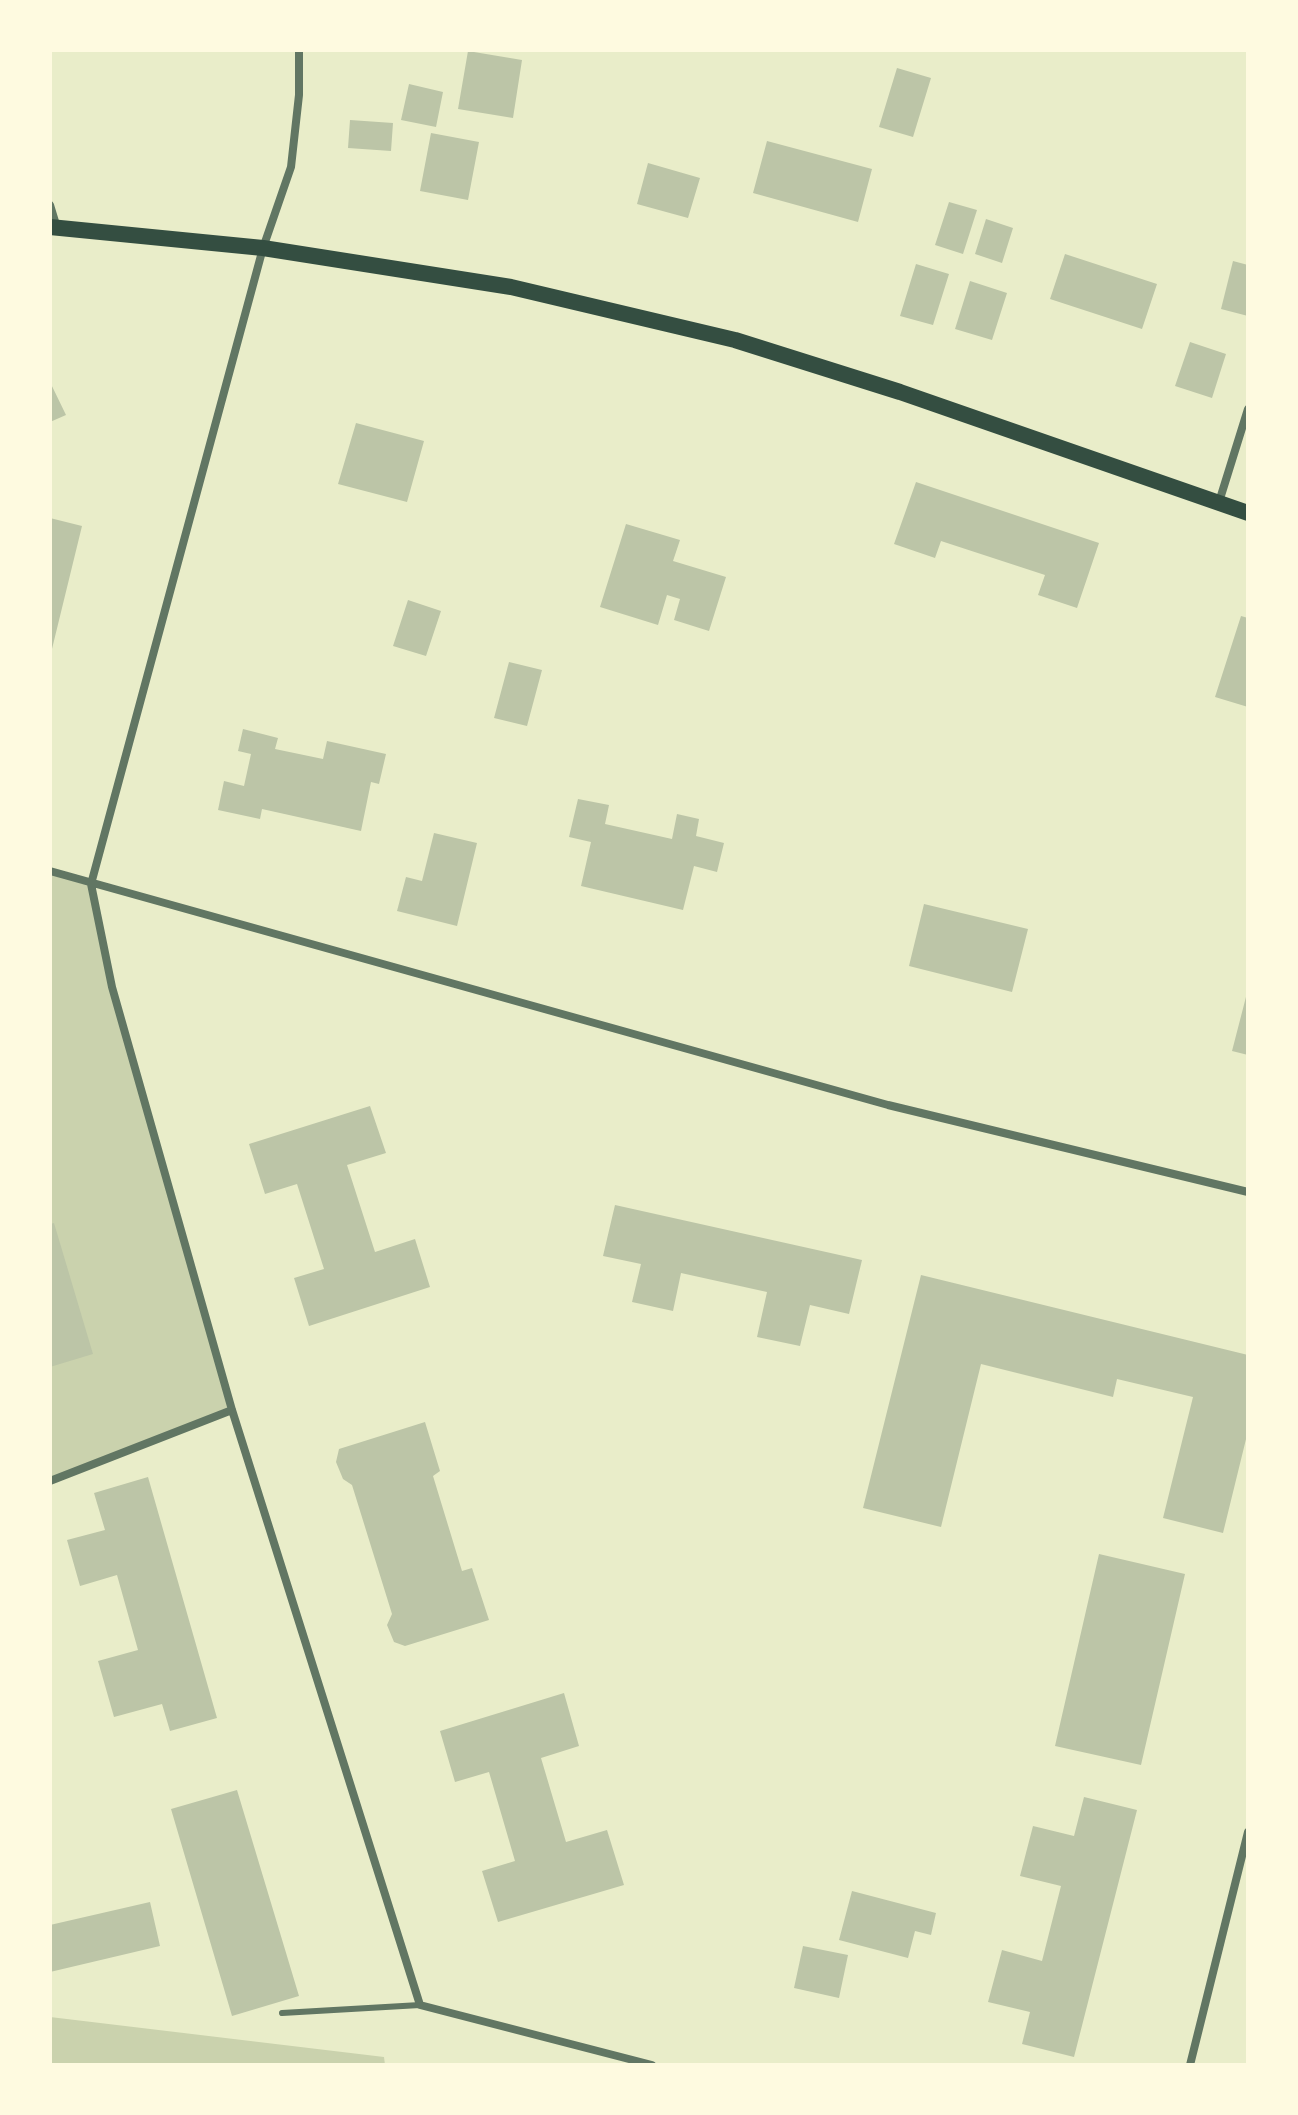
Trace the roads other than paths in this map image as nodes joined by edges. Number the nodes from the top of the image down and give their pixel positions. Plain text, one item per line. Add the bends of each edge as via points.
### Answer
1 (299, 50) edge
2 (50, 205) edge
3 (54, 228) edge
4 (263, 248) junction
5 (1248, 409) edge
6 (1219, 503) junction
7 (1248, 513) edge
8 (50, 871) edge
9 (91, 884) junction
10 (1248, 1192) edge
11 (232, 1410) junction
12 (50, 1481) edge
13 (1248, 1832) edge
14 (420, 2005) junction
15 (282, 2013) dead end
16 (652, 2065) edge
17 (1190, 2065) edge

1 - 4 street via 291,167
2 - 3 street
3 - 4 main road
4 - 6 main road via 511,287 735,340
4 - 9 street
5 - 6 street
6 - 7 main road
8 - 9 street
9 - 10 street via 888,1105
9 - 11 street via 112,987
11 - 12 street
11 - 14 street
13 - 17 street
14 - 15 lane
14 - 16 street

